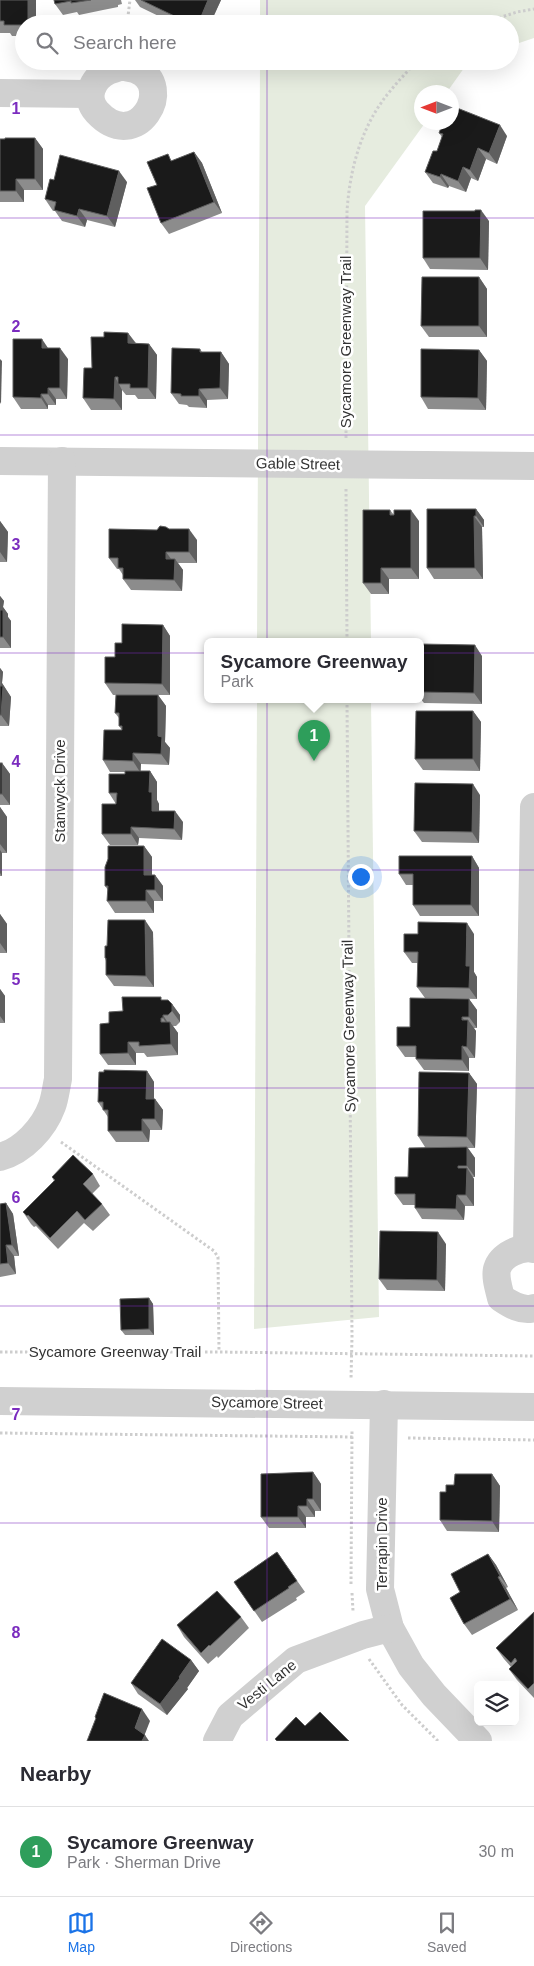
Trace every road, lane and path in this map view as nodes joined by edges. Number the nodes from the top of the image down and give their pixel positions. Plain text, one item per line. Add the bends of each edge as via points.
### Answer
1 (130, 0) edge
2 (534, 9) edge
3 (128, 15) edge
4 (508, 15) edge
5 (409, 70) edge
6 (0, 93) edge
7 (89, 94) dead end
8 (0, 461) edge
9 (62, 462) junction
10 (346, 464) junction
11 (534, 466) edge
12 (347, 638) edge
13 (347, 703) edge
14 (534, 807) edge
15 (40, 1128) junction
16 (0, 1157) edge
17 (530, 1248) edge
18 (534, 1308) edge
19 (0, 1352) edge
20 (219, 1352) junction
21 (351, 1353) junction
22 (534, 1356) edge
23 (351, 1367) dead end
24 (0, 1401) edge
25 (384, 1404) junction
26 (534, 1407) edge
27 (0, 1433) edge
28 (353, 1437) junction
29 (383, 1437) junction
30 (534, 1440) edge
31 (358, 1618) dead end
32 (390, 1628) junction
33 (369, 1652) dead end
34 (217, 1741) edge
35 (438, 1741) edge
36 (478, 1741) edge

1 - 3 path
2 - 4 path
5 - 10 path, Sycamore Greenway Trail via 390,90 364,132 349,187
6 - 7 street
8 - 9 street
9 - 10 street, Gable Street
9 - 15 street, Stanwyck Drive via 58,1080 52,1106
10 - 11 street, Gable Street
10 - 12 path, Sycamore Greenway Trail
13 - 21 path, Sycamore Greenway Trail
14 - 17 street
15 - 16 street, Stanwyck Drive via 24,1145
15 - 20 path via 218,1256
17 - 18 street via 513,1252 504,1259 497,1268 497,1281 501,1298 515,1306
19 - 20 path, Sycamore Greenway Trail
20 - 21 path, Sycamore Greenway Trail
21 - 22 path, Sycamore Greenway Trail
21 - 23 path, Sycamore Greenway Trail
24 - 25 street, Sycamore Street
25 - 26 street, Sycamore Street
25 - 29 street, Terrapin Drive
27 - 28 path
28 - 29 path
28 - 31 path via 350,1565 353,1610
29 - 30 path
29 - 32 street, Terrapin Drive via 380,1589
32 - 34 street, Vesti Lane via 296,1660 230,1716
32 - 36 street, Terrapin Drive via 411,1666
33 - 35 path via 374,1667 402,1705

